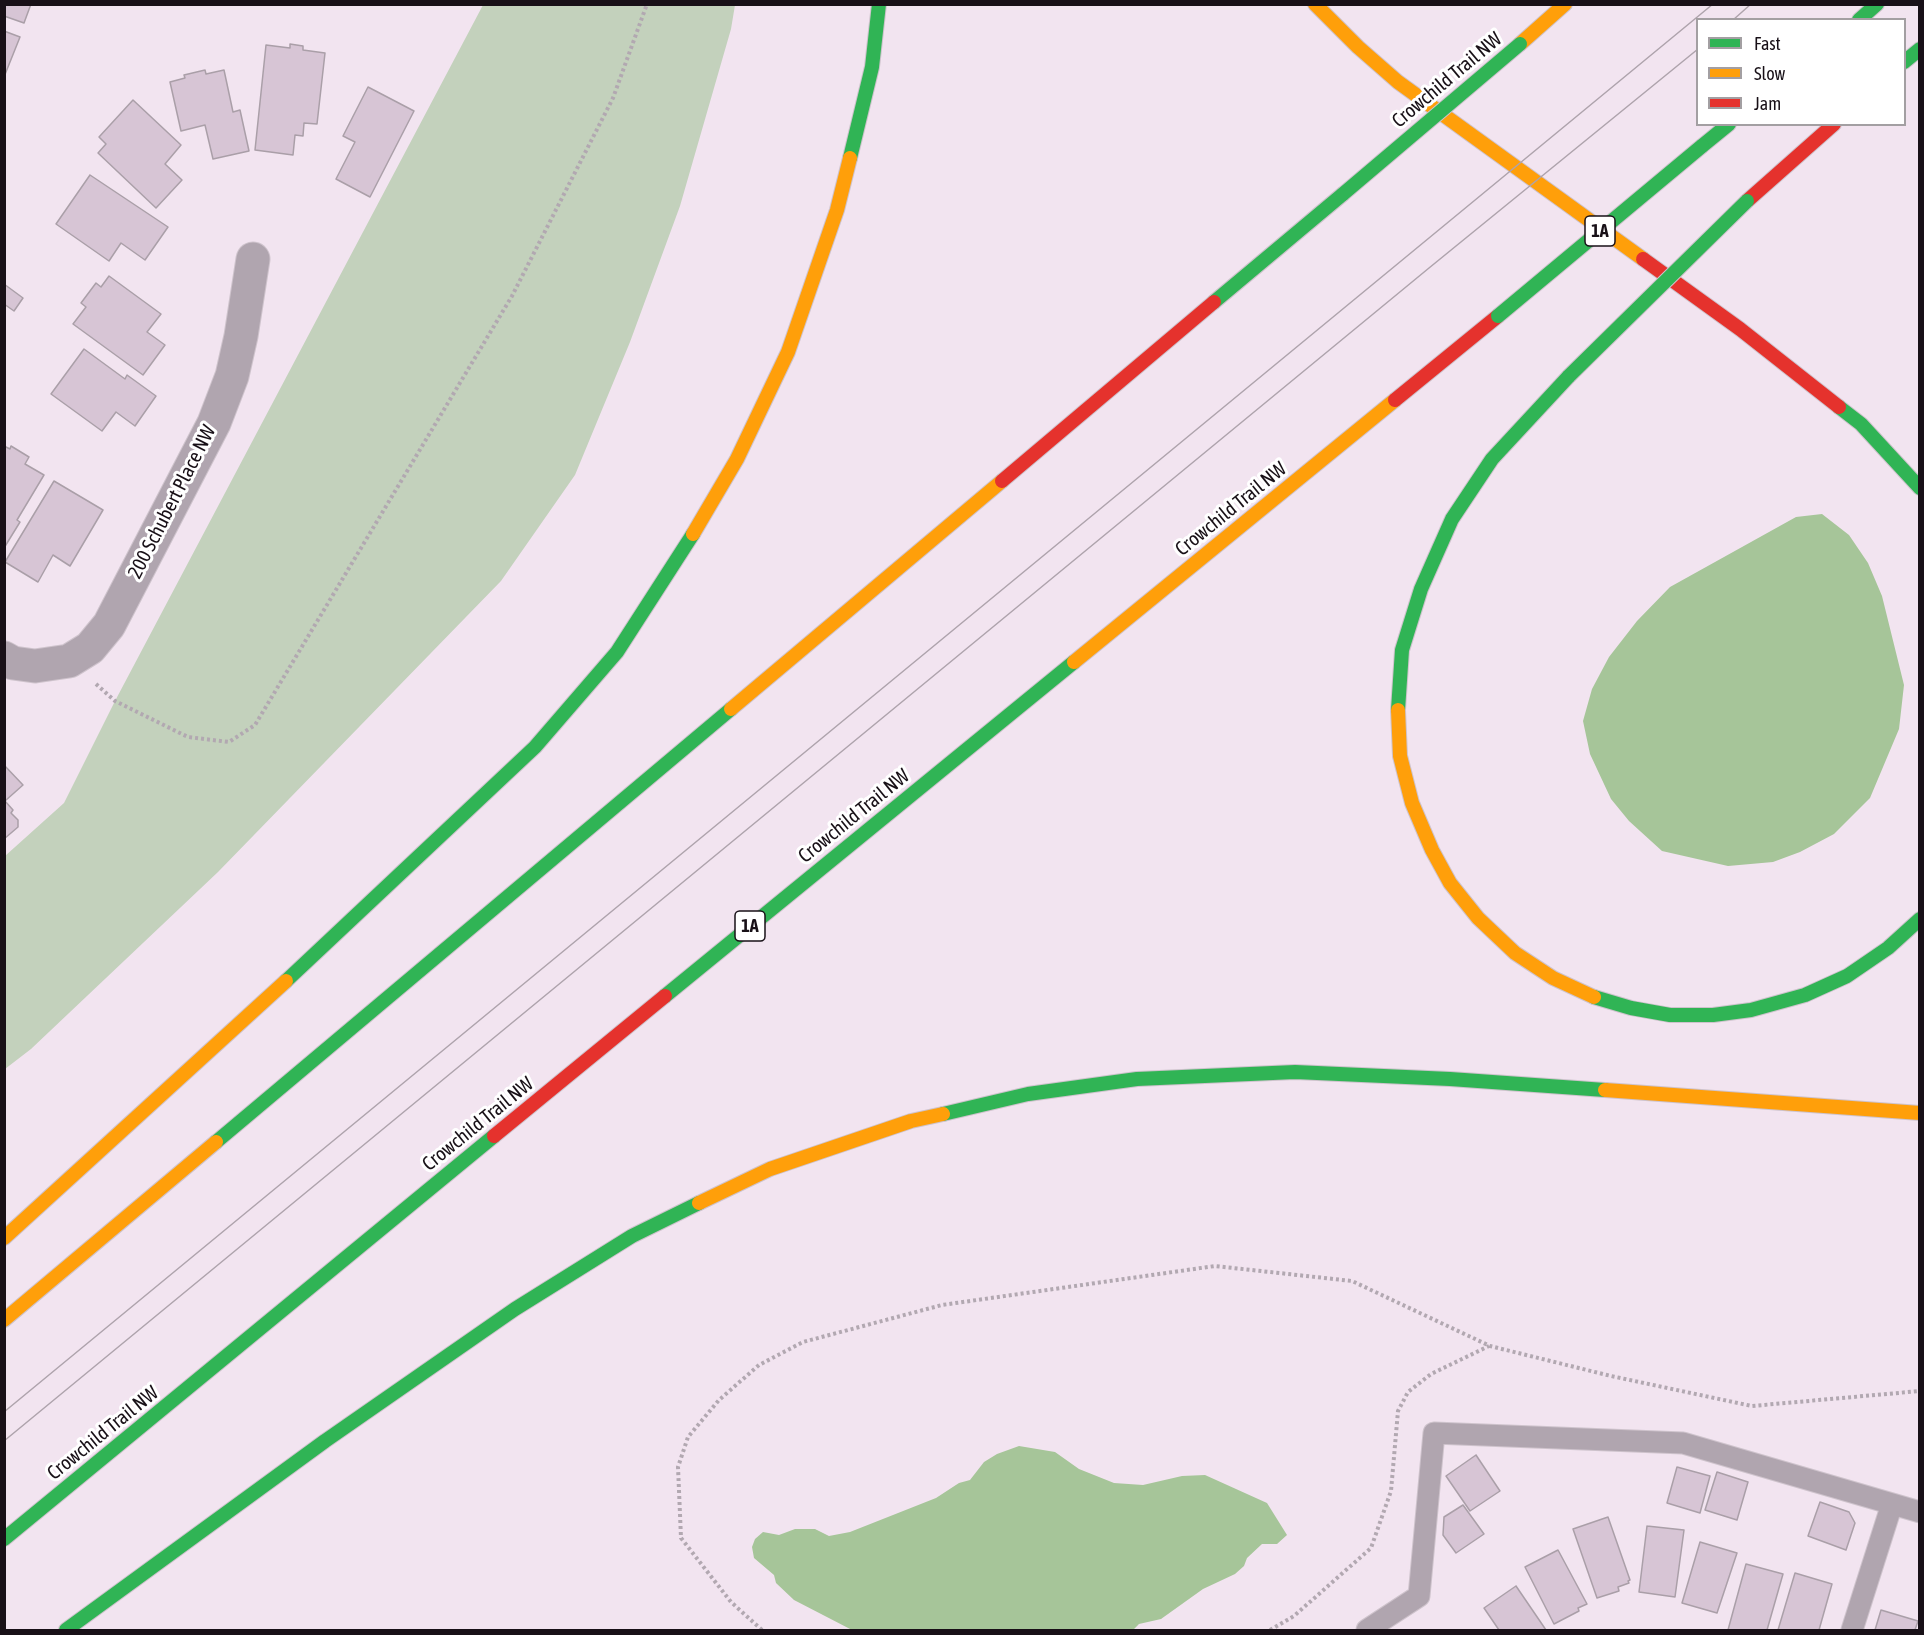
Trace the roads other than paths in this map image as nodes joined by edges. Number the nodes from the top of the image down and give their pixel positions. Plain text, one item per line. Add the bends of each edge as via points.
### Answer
1 (879, 4) edge
2 (1315, 4) edge
3 (1565, 4) edge
4 (1877, 4) edge
5 (1861, 18) edge
6 (1920, 49) edge
7 (1906, 61) edge
8 (1727, 126) edge
9 (1832, 126) edge
10 (253, 259) dead end
11 (1920, 488) edge
12 (4, 658) edge
13 (1920, 919) edge
14 (1920, 1113) edge
15 (4, 1238) edge
16 (4, 1320) edge
17 (1892, 1504) junction
18 (1920, 1512) edge
19 (4, 1539) edge
20 (66, 1630) edge
21 (1367, 1630) edge
22 (1852, 1630) edge

1 - 15 highway via 873,67 837,210 788,352 737,459 676,563 617,652 535,747
2 - 11 highway via 1398,82 1740,329 1861,424
3 - 16 highway, Crowchild Trail NW, bridge
4 - 5 highway
6 - 7 highway
8 - 19 highway, Crowchild Trail NW / 1A, bridge
9 - 13 highway, bridge via 1747,201 1569,376 1492,459 1452,519 1421,589 1402,650 1397,700 1400,756 1412,803 1450,883 1478,918 1515,953 1589,995 1670,1015 1751,1010 1805,995 1846,976 1888,948
10 - 12 street, 200 Schubert Place NW via 242,336 214,423 109,625 90,648 69,661 35,666
14 - 20 highway via 1295,1072 1137,1079 1028,1094 911,1121 770,1169 632,1236 515,1310 325,1441
17 - 18 lane
17 - 21 lane via 1683,1443 1434,1433 1419,1596
17 - 22 lane

